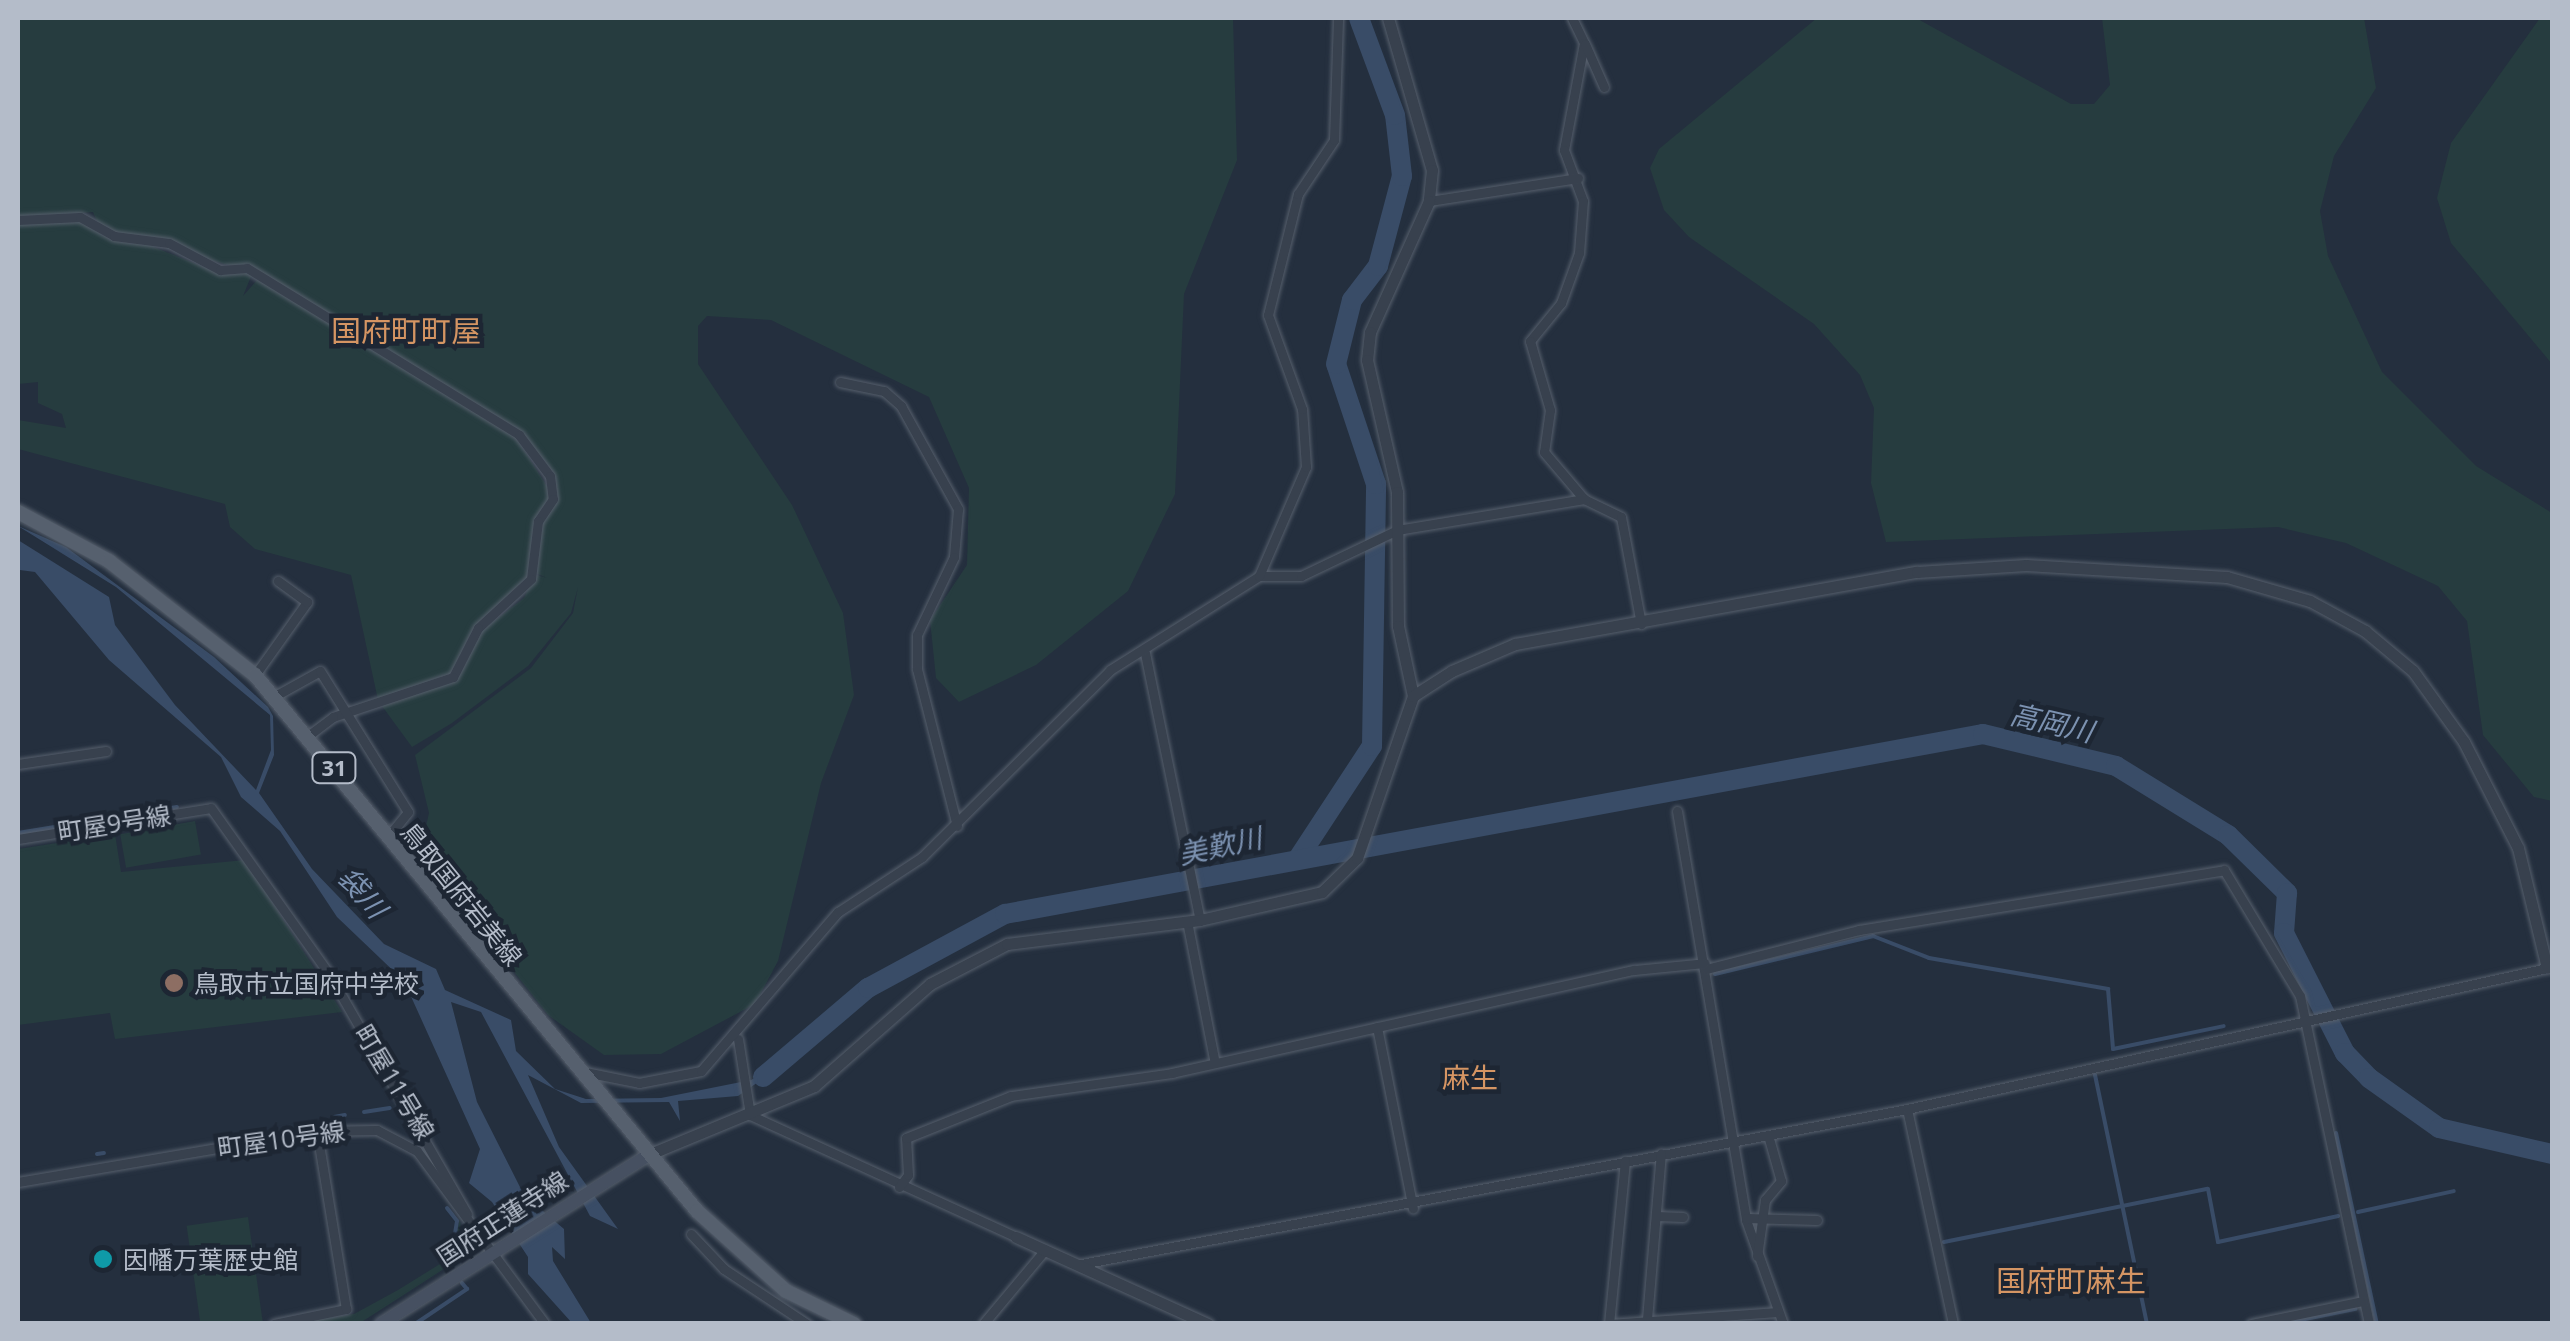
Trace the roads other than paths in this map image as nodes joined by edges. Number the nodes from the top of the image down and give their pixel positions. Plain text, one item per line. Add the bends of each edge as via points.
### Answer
1 (1338, 18) edge
2 (1388, 18) edge
3 (1572, 18) edge
4 (1584, 43) junction
5 (1604, 87) dead end
6 (1578, 178) junction
7 (1428, 202) junction
8 (18, 220) edge
9 (840, 382) dead end
10 (1584, 499) junction
11 (18, 512) edge
12 (1397, 530) junction
13 (1259, 576) junction
14 (278, 581) dead end
15 (1641, 624) junction
16 (1145, 652) junction
17 (256, 675) junction
18 (275, 696) junction
19 (1413, 696) junction
20 (348, 714) junction
21 (308, 736) junction
22 (106, 751) dead end
23 (18, 764) edge
24 (211, 808) joint
25 (1677, 811) dead end
26 (956, 826) junction
27 (387, 838) junction
28 (18, 839) edge
29 (1194, 920) junction
30 (1706, 966) junction
31 (2550, 967) edge
32 (2309, 1018) junction
33 (1377, 1027) junction
34 (738, 1039) junction
35 (1214, 1058) junction
36 (581, 1074) junction
37 (1908, 1109) junction
38 (750, 1115) junction
39 (318, 1130) junction
40 (1768, 1134) junction
41 (1736, 1138) junction
42 (650, 1154) junction
43 (1661, 1154) junction
44 (1625, 1162) junction
45 (18, 1182) edge
46 (900, 1187) junction
47 (1413, 1208) junction
48 (467, 1214) junction
49 (1656, 1216) junction
50 (1683, 1218) dead end
51 (1746, 1218) junction
52 (1765, 1218) junction
53 (1817, 1220) dead end
54 (691, 1234) dead end
55 (1016, 1237) joint
56 (492, 1249) junction
57 (1044, 1251) junction
58 (1757, 1258) junction
59 (1081, 1264) junction
60 (2363, 1301) junction
61 (1778, 1312) junction
62 (1647, 1319) junction
63 (542, 1321) edge
64 (274, 1324) edge
65 (381, 1324) edge
66 (807, 1324) edge
67 (854, 1324) edge
68 (983, 1324) edge
69 (1208, 1324) edge
70 (1609, 1324) edge
71 (1783, 1324) edge
72 (1953, 1324) edge
73 (2250, 1324) edge
74 (2368, 1324) edge

1 - 13 street via 1334,140 1298,194 1268,315 1302,409 1306,467
2 - 7 street via 1430,141
3 - 4 street
4 - 5 street
4 - 6 street via 1564,114 1564,150
6 - 7 street
6 - 10 street via 1579,253 1561,303 1530,341 1550,410 1544,452
7 - 12 street via 1370,332
8 - 20 street via 80,217 114,236 169,242 220,270 247,268 519,435 550,476 553,500 538,521 531,580 478,628 453,676
9 - 26 street via 884,390 901,406 958,509 954,557 917,635
10 - 12 street
10 - 15 street via 1621,517
11 - 17 main road, 鳥取国府岩美線 / 31 via 109,561
12 - 13 street via 1301,576
12 - 19 street via 1398,626
13 - 16 street
14 - 17 street via 307,602
15 - 19 street via 1515,644
15 - 31 street via 1917,572 2026,565 2227,577 2310,600 2413,671 2464,742 2518,848
16 - 26 street via 1110,670
16 - 29 street via 1202,904
17 - 18 main road, 鳥取国府岩美線 / 31
18 - 20 street via 316,669
18 - 21 main road, 鳥取国府岩美線 / 31
19 - 29 street via 1350,870 1293,903
20 - 21 street
20 - 27 street via 408,812
21 - 27 main road, 鳥取国府岩美線 / 31
22 - 23 street
24 - 28 street, 町屋9号線
24 - 48 street, 町屋11号線 via 329,974
25 - 30 street
26 - 34 street via 838,912
27 - 36 main road, 鳥取国府岩美線 / 31
29 - 35 street
29 - 38 street via 1007,944 930,984 814,1086
30 - 32 street via 1859,930 1916,927 2217,867 2254,910
30 - 33 street
30 - 41 street
31 - 32 street
32 - 37 street
32 - 60 street
33 - 35 street
33 - 47 street
34 - 36 street via 676,1079
34 - 38 street
35 - 46 street via 961,1113 906,1138 908,1175
36 - 42 main road, 鳥取国府岩美線 / 31
37 - 40 street
37 - 72 street
38 - 42 street
38 - 46 street
39 - 45 street, 町屋10号線
39 - 48 street, 町屋10号線 via 397,1138
39 - 64 street via 346,1309
40 - 41 street
40 - 52 street via 1781,1181 1765,1200
41 - 43 street
41 - 51 street
42 - 56 main road, 国府正蓮寺線
42 - 67 main road, 鳥取国府岩美線 / 31 via 750,1263
43 - 44 street
43 - 49 street
44 - 47 street
44 - 70 street
46 - 55 street
47 - 59 street
48 - 56 street, 町屋10号線
49 - 50 street
49 - 62 street
51 - 52 street
51 - 58 street
52 - 53 street
52 - 58 street
54 - 66 street via 724,1269
55 - 57 street
56 - 63 street, 町屋10号線
56 - 65 main road, 国府正蓮寺線
57 - 59 street
57 - 68 street
58 - 61 street
59 - 69 street
60 - 73 street
60 - 74 street
61 - 62 street
61 - 71 street
62 - 70 street

